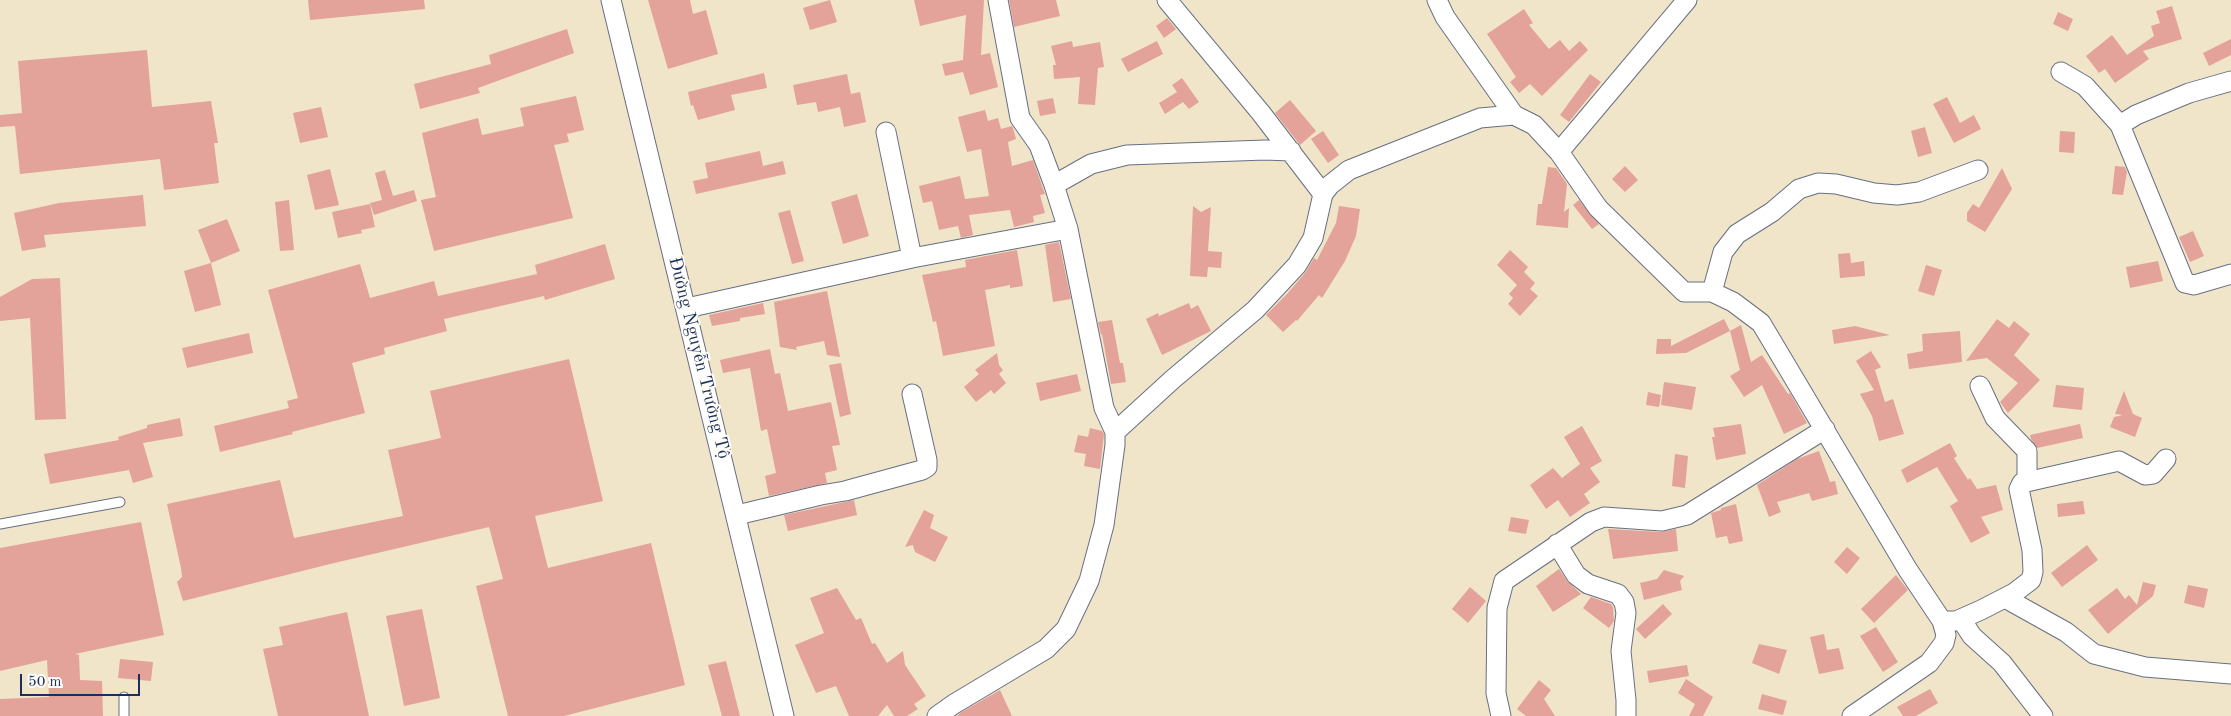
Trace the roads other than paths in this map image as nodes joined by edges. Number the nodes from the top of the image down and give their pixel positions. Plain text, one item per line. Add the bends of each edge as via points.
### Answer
1 (611, 0) edge
2 (998, 0) edge
3 (1168, 0) edge
4 (1437, 0) edge
5 (1687, 0) edge
6 (2061, 72) dead end
7 (2231, 81) edge
8 (1514, 116) junction
9 (2120, 124) junction
10 (886, 132) dead end
11 (1291, 151) junction
12 (1559, 152) junction
13 (1978, 170) dead end
14 (1054, 185) junction
15 (1323, 194) junction
16 (1068, 229) junction
17 (912, 258) junction
18 (2231, 274) edge
19 (1712, 292) junction
20 (687, 308) junction
21 (1980, 386) dead end
22 (912, 394) dead end
23 (1825, 429) junction
24 (1115, 432) junction
25 (2166, 459) dead end
26 (2027, 482) junction
27 (120, 502) dead end
28 (737, 516) junction
29 (0, 524) edge
30 (1557, 544) junction
31 (2005, 598) junction
32 (1961, 618) junction
33 (1942, 621) junction
34 (2231, 674) edge
35 (124, 697) dead end
36 (124, 716) edge
37 (784, 716) edge
38 (937, 716) edge
39 (1501, 716) edge
40 (1626, 716) edge
41 (1852, 716) edge
42 (2043, 716) edge

1 - 20 street, Đường Nguyễn Trường Tộ
2 - 14 street via 1020,118 1039,145
3 - 11 street
4 - 8 street via 1445,18
5 - 12 street
6 - 9 street via 2085,86
7 - 9 street via 2189,93
8 - 12 street via 1534,125
8 - 15 street via 1480,118 1349,170
9 - 18 street via 2184,284
10 - 17 street
11 - 14 street via 1126,155 1091,164
11 - 15 street
12 - 19 street via 1598,208 1684,292
13 - 19 street via 1919,192 1897,195 1818,183 1800,190 1737,234 1723,252
14 - 16 street
15 - 24 street via 1313,238 1297,265 1255,310
16 - 17 street
16 - 24 street via 1104,408
17 - 20 street
19 - 23 street via 1733,302 1761,323
20 - 28 street, Đường Nguyễn Trường Tộ
21 - 26 street via 1995,418 2027,451
22 - 28 street via 927,460 922,470
23 - 30 street via 1687,516 1662,521 1604,518 1591,522
23 - 33 street
24 - 38 street via 1104,525 1089,580 1066,629 1046,649
25 - 26 street via 2152,474 2145,475 2119,461
26 - 31 street via 2019,489 2032,550 2033,572 2031,580
27 - 29 lane
28 - 37 street, Đường Nguyễn Trường Tộ
30 - 39 street via 1504,581 1500,592 1496,693
30 - 40 street via 1576,575 1588,584 1618,594 1624,602 1626,613 1621,651
31 - 32 street
31 - 34 street via 2066,632 2094,654 2145,667
32 - 33 street
32 - 42 street via 1972,636 2002,663
33 - 41 street via 1946,635 1944,643 1929,663
35 - 36 lane

